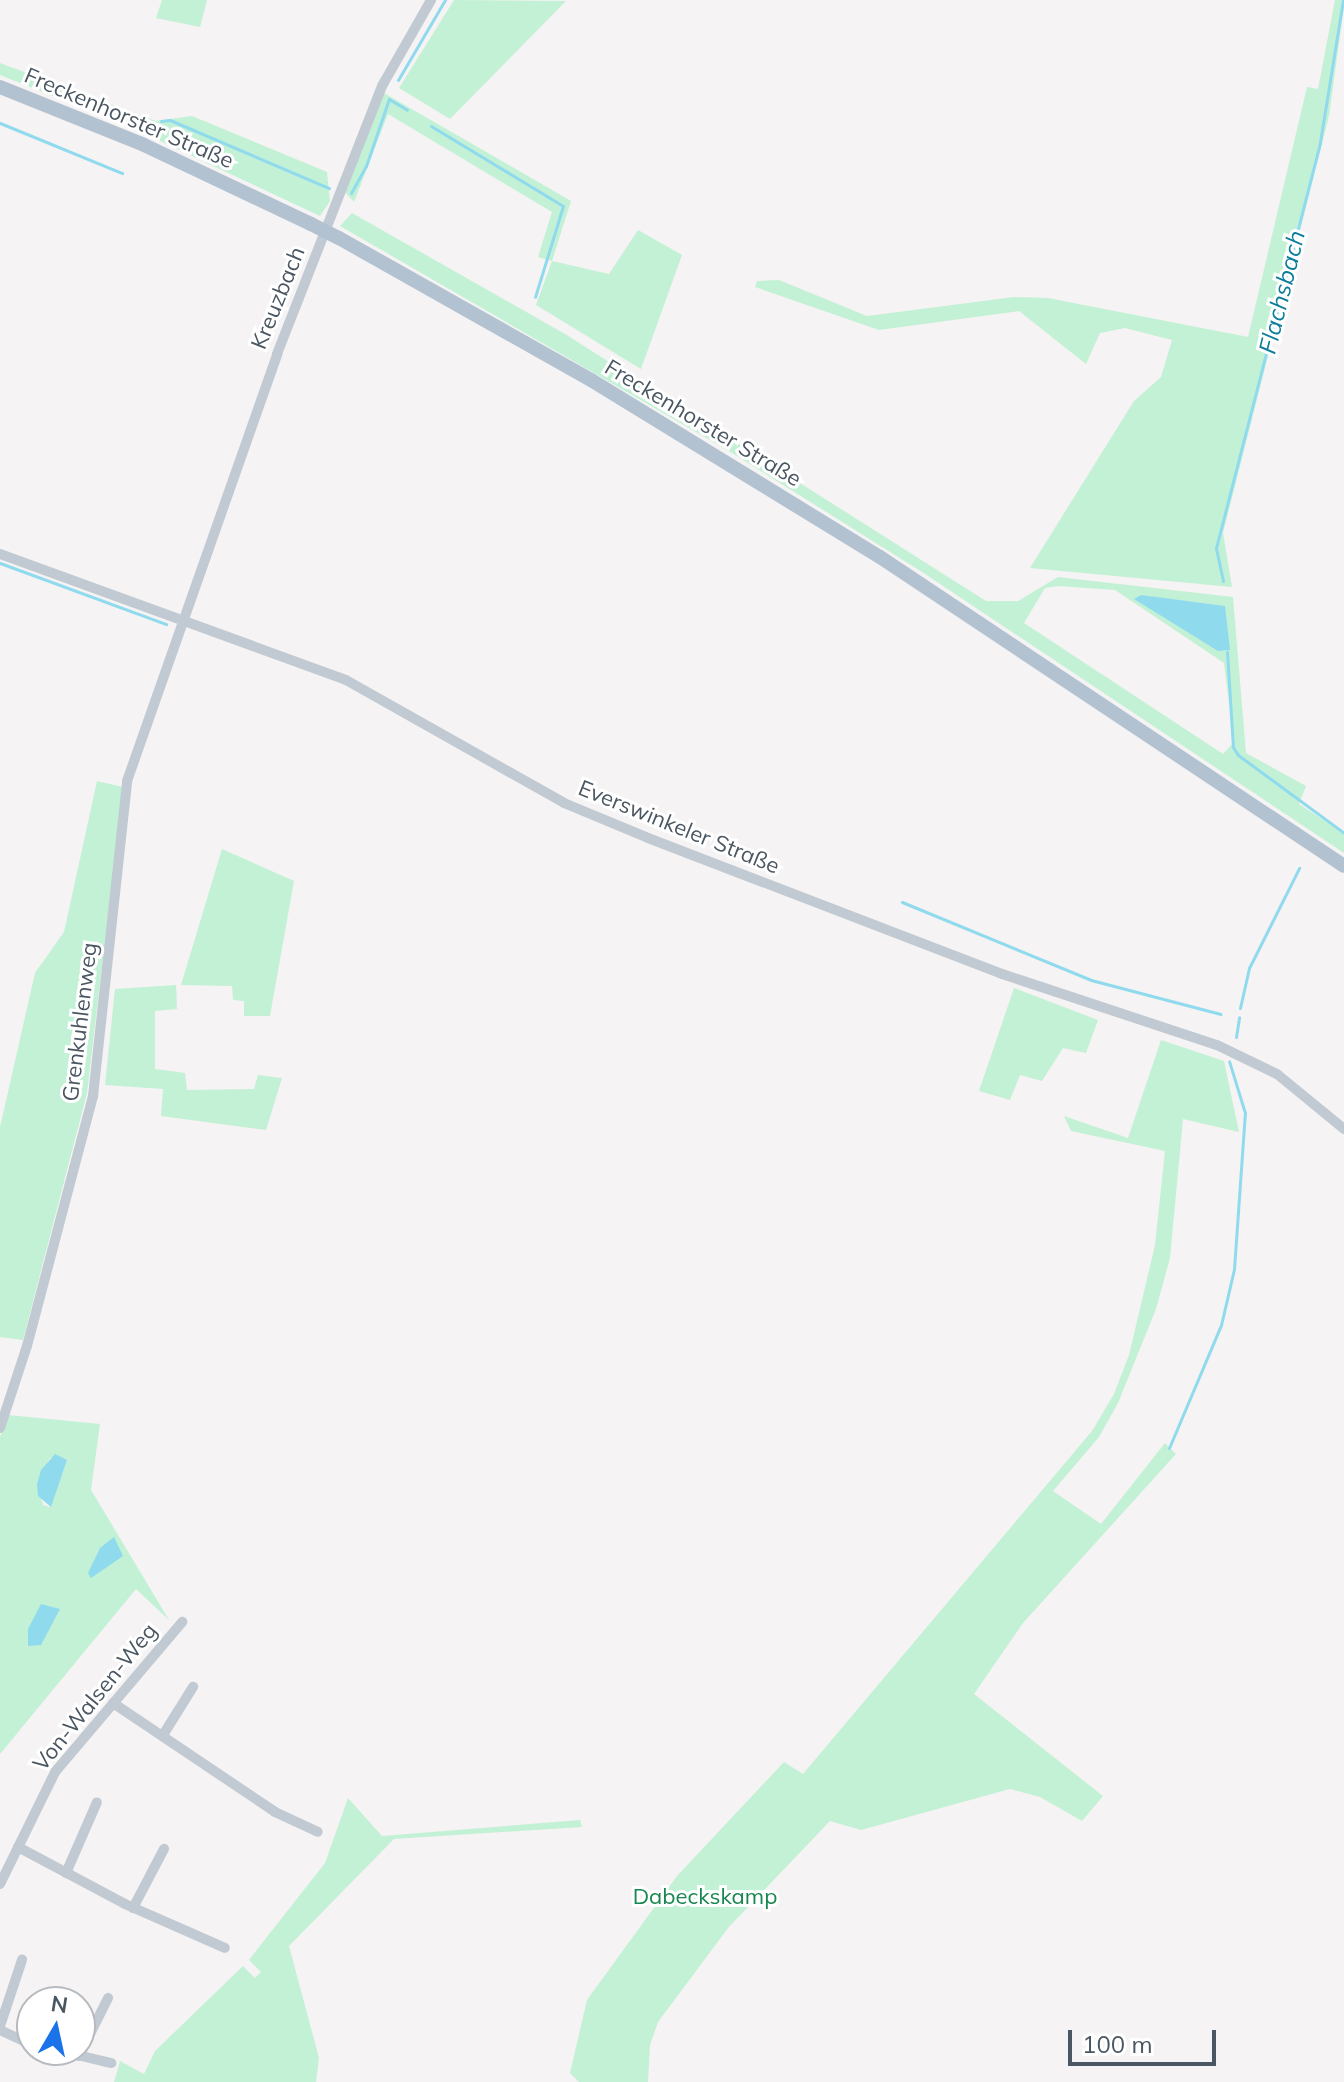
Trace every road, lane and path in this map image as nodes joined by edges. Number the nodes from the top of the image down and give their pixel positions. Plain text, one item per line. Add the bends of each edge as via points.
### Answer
1 (431, 0) edge
2 (0, 87) edge
3 (0, 554) edge
4 (182, 620) junction
5 (1344, 866) edge
6 (1344, 1129) edge
7 (0, 1428) edge
8 (182, 1622) dead end
9 (193, 1687) dead end
10 (113, 1703) junction
11 (163, 1735) junction
12 (97, 1802) dead end
13 (318, 1832) dead end
14 (18, 1847) junction
15 (164, 1849) dead end
16 (66, 1873) junction
17 (0, 1884) edge
18 (133, 1908) junction
19 (225, 1948) dead end
20 (22, 1960) dead end
21 (108, 1998) dead end
22 (96, 2022) edge
23 (0, 2028) edge
24 (96, 2060) edge
25 (111, 2063) dead end

1 - 4 street, Kreuzbach via 377,99 277,354
2 - 5 main road, Freckenhorster Straße, bridge via 144,145 311,224 591,380 867,548
3 - 4 street, Everswinkeler Straße
4 - 6 street, Everswinkeler Straße via 365,689 532,786 603,820 1002,974 1229,1051 1277,1074
4 - 7 street, Grenkuhlenweg via 127,781 93,1096
8 - 10 street, Von-Walsen-Weg
9 - 11 street
10 - 11 street
10 - 14 street, Von-Walsen-Weg via 55,1772
11 - 13 street via 275,1812
12 - 16 street
14 - 16 street
14 - 17 street, Von-Walsen-Weg
15 - 18 street
16 - 18 street
18 - 19 street
20 - 23 street
21 - 22 street
24 - 25 street

